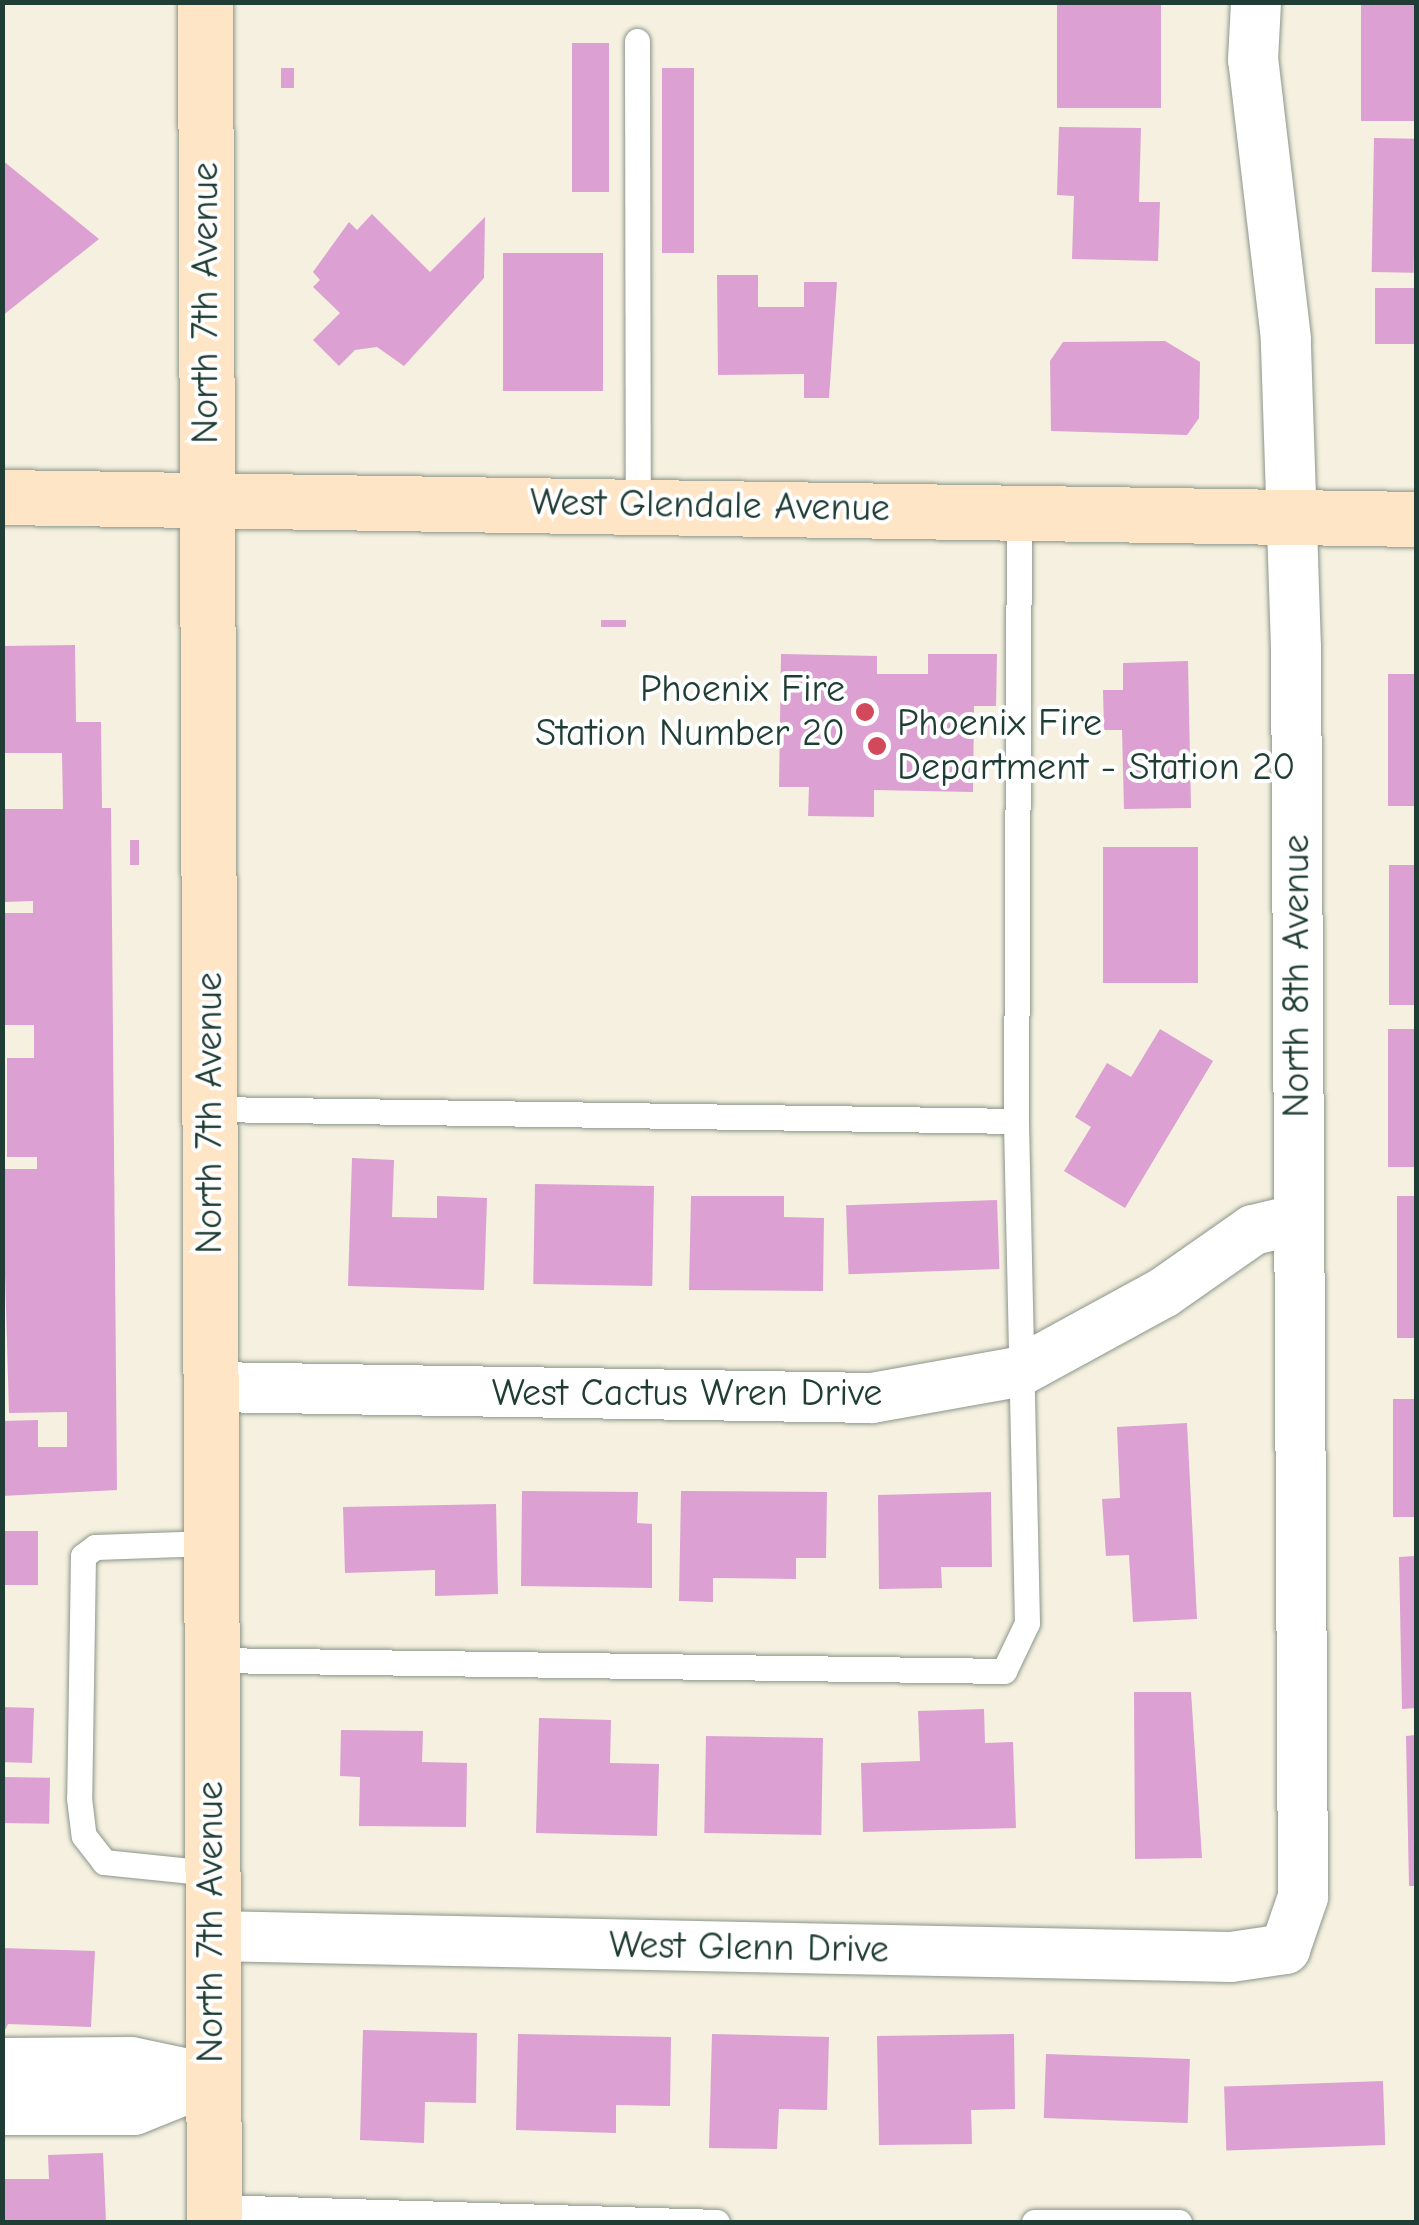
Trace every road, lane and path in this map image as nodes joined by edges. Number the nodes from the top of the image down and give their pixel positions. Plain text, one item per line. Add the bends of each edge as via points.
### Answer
1 (204, 2) edge
2 (1256, 2) edge
3 (637, 41) dead end
4 (2, 497) edge
5 (206, 499) junction
6 (638, 505) junction
7 (1019, 510) junction
8 (1292, 516) junction
9 (1416, 519) edge
10 (211, 1109) junction
11 (1016, 1121) junction
12 (1298, 1219) junction
13 (1018, 1372) junction
14 (212, 1387) junction
15 (210, 1543) junction
16 (210, 1660) junction
17 (212, 1873) junction
18 (212, 1936) junction
19 (1285, 1949) joint
20 (2, 2063) edge
21 (211, 2080) junction
22 (2, 2110) edge
23 (213, 2215) edge
24 (718, 2222) edge
25 (1034, 2222) edge
26 (1179, 2222) edge

1 - 5 main road, North 7th Avenue
2 - 8 street, North 8th Avenue
3 - 6 lane
4 - 5 main road, West Glendale Avenue
5 - 6 main road, West Glendale Avenue
5 - 10 main road, North 7th Avenue
6 - 7 main road, West Glendale Avenue
7 - 8 main road, West Glendale Avenue
7 - 11 lane
8 - 9 main road, West Glendale Avenue
8 - 12 street, North 8th Avenue
10 - 11 lane
10 - 14 main road, North 7th Avenue
11 - 13 lane
12 - 13 street, West Cactus Wren Drive via 1253,1230 1164,1293
12 - 19 street, North 8th Avenue via 1303,1897
13 - 14 street, West Cactus Wren Drive via 872,1398 728,1401
13 - 16 lane via 1027,1623 1004,1671
14 - 15 main road, North 7th Avenue
15 - 16 main road, North 7th Avenue
15 - 17 lane via 94,1547 83,1556 80,1798 84,1836 104,1862
16 - 17 main road, North 7th Avenue
17 - 18 main road, North 7th Avenue
18 - 19 street, West Glenn Drive via 1231,1957
18 - 21 main road, North 7th Avenue
20 - 21 street via 131,2062
21 - 22 street via 134,2110
21 - 23 main road, North 7th Avenue
23 - 24 lane
25 - 26 lane

